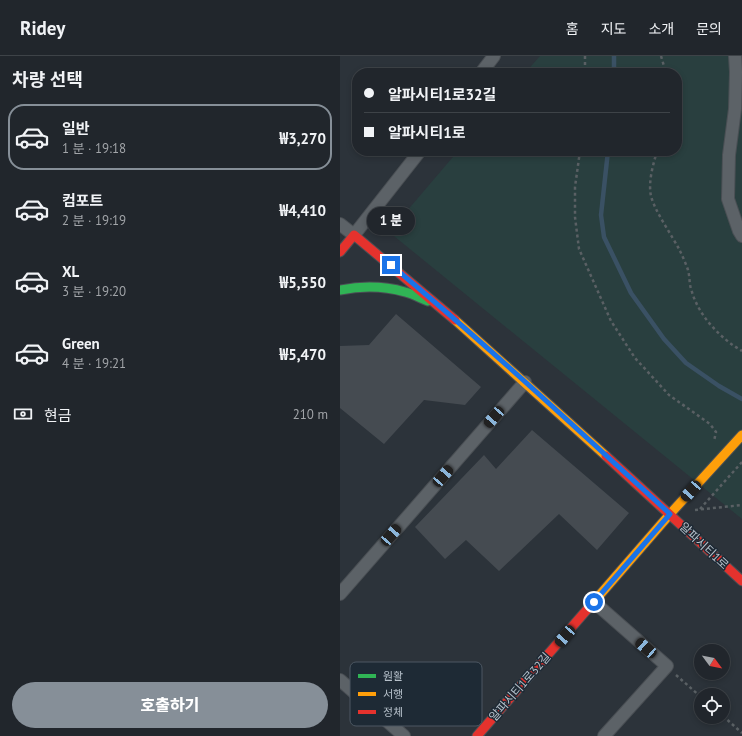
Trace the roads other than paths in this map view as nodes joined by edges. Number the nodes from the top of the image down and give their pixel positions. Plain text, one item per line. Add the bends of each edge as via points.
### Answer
1 (494, 56) edge
2 (735, 56) edge
3 (485, 68) edge
4 (416, 156) edge
5 (340, 224) edge
6 (354, 235) junction
7 (742, 236) edge
8 (340, 252) edge
9 (340, 290) edge
10 (440, 306) junction
11 (525, 382) junction
12 (742, 435) edge
13 (670, 514) junction
14 (742, 580) edge
15 (340, 594) edge
16 (594, 602) junction
17 (340, 680) edge
18 (350, 689) edge
19 (393, 726) edge
20 (404, 736) edge
21 (477, 736) edge
22 (604, 736) edge

1 - 3 street
2 - 7 street via 735,109 729,155 728,199
4 - 6 street
5 - 6 street
6 - 8 street
6 - 10 street, 알파시티1로
9 - 10 street via 368,288 401,291
10 - 11 street, 알파시티1로
11 - 13 street, 알파시티1로
11 - 15 street
12 - 13 street, 알파시티1로32길
13 - 14 street, 알파시티1로
13 - 16 street, 알파시티1로32길
16 - 21 street, 알파시티1로32길
16 - 22 street via 667,666
17 - 18 street
19 - 20 street

